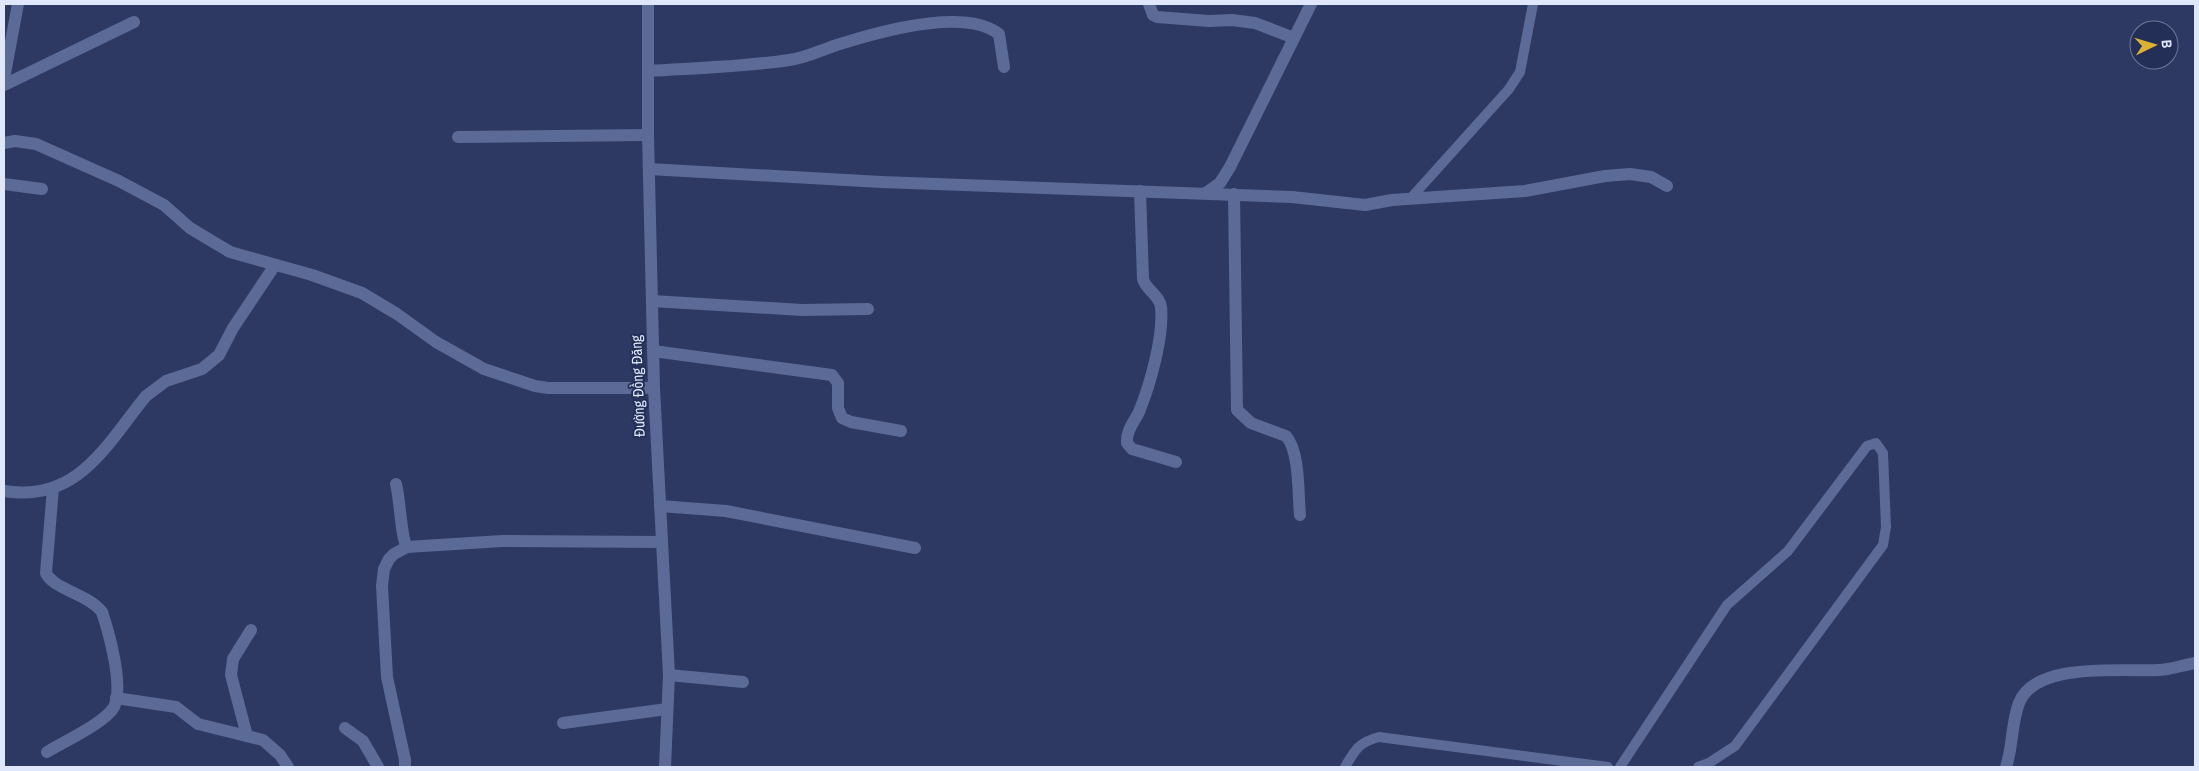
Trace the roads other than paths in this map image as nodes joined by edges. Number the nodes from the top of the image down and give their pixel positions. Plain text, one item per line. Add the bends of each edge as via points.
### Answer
1 (18, 4) edge
2 (648, 4) edge
3 (1150, 4) edge
4 (1311, 4) edge
5 (1533, 4) edge
6 (134, 22) dead end
7 (9, 24) edge
8 (1294, 38) junction
9 (1004, 67) dead end
10 (648, 71) junction
11 (4, 79) edge
12 (4, 85) edge
13 (648, 135) junction
14 (458, 137) dead end
15 (4, 143) edge
16 (649, 169) junction
17 (4, 184) edge
18 (1667, 186) dead end
19 (42, 189) dead end
20 (1140, 191) junction
21 (1206, 193) junction
22 (1234, 194) junction
23 (1410, 199) junction
24 (275, 265) junction
25 (652, 301) junction
26 (868, 309) dead end
27 (653, 351) junction
28 (654, 388) junction
29 (901, 431) dead end
30 (1176, 462) dead end
31 (396, 484) dead end
32 (53, 488) junction
33 (4, 491) edge
34 (660, 506) junction
35 (1300, 515) dead end
36 (661, 542) junction
37 (407, 547) junction
38 (914, 548) dead end
39 (251, 630) dead end
40 (2195, 663) edge
41 (669, 675) junction
42 (743, 682) dead end
43 (116, 698) junction
44 (668, 709) junction
45 (563, 723) dead end
46 (345, 728) dead end
47 (247, 736) junction
48 (47, 752) dead end
49 (288, 767) edge
50 (378, 767) edge
51 (405, 767) edge
52 (665, 767) edge
53 (1345, 767) edge
54 (1608, 767) edge
55 (1620, 767) edge
56 (1698, 767) edge
57 (2006, 767) edge

1 - 7 street
2 - 10 street, Đường Đồng Đăng
3 - 8 street via 1153,14 1158,17 1255,23
4 - 8 street
5 - 23 lane via 1520,72 1509,89
6 - 12 street
7 - 11 street
8 - 21 street via 1230,167 1220,183
9 - 10 street via 999,34 971,24 953,22 899,28 791,60
10 - 13 street, Đường Đồng Đăng
13 - 14 street
13 - 16 street, Đường Đồng Đăng
15 - 24 street via 36,144 119,180 164,205 210,242 230,252
16 - 20 street via 881,182
16 - 25 street, Đường Đồng Đăng
17 - 19 street
18 - 23 street via 1651,177 1630,174 1525,191
20 - 21 street
20 - 30 street via 1143,279 1146,288 1160,302 1161,316 1154,368 1139,412 1127,434 1127,444 1132,449
21 - 22 street
22 - 23 street via 1365,205
22 - 35 street via 1237,410 1251,423 1289,440 1294,454
24 - 28 street via 362,293 484,369 527,383 548,388
24 - 32 street via 219,354 202,369 155,387 86,470
25 - 26 street via 802,310
25 - 27 street, Đường Đồng Đăng
27 - 28 street, Đường Đồng Đăng
27 - 29 street via 832,374 838,383 838,408 842,418
28 - 34 street, Đường Đồng Đăng
31 - 37 street
32 - 33 street via 28,493
32 - 43 street via 46,573 53,581 97,605 102,612 114,662
34 - 36 street, Đường Đồng Đăng
34 - 38 street via 716,509
36 - 37 street via 502,541
36 - 41 street, Đường Đồng Đăng
37 - 51 street via 389,559 384,568 382,586 387,677
39 - 47 street via 231,666
40 - 57 street via 2159,670 2088,670 2041,682 2028,690 2019,702
41 - 42 street
41 - 44 street, Đường Đồng Đăng
43 - 47 street via 176,707 198,724
43 - 48 street via 113,708 100,720
44 - 45 street
44 - 52 street, Đường Đồng Đăng
46 - 50 street via 363,741
47 - 49 street via 271,745
53 - 54 lane via 1359,746 1366,740 1379,737
55 - 56 lane via 1727,605 1788,551 1867,446 1876,443 1883,453 1886,527 1883,545 1735,746

